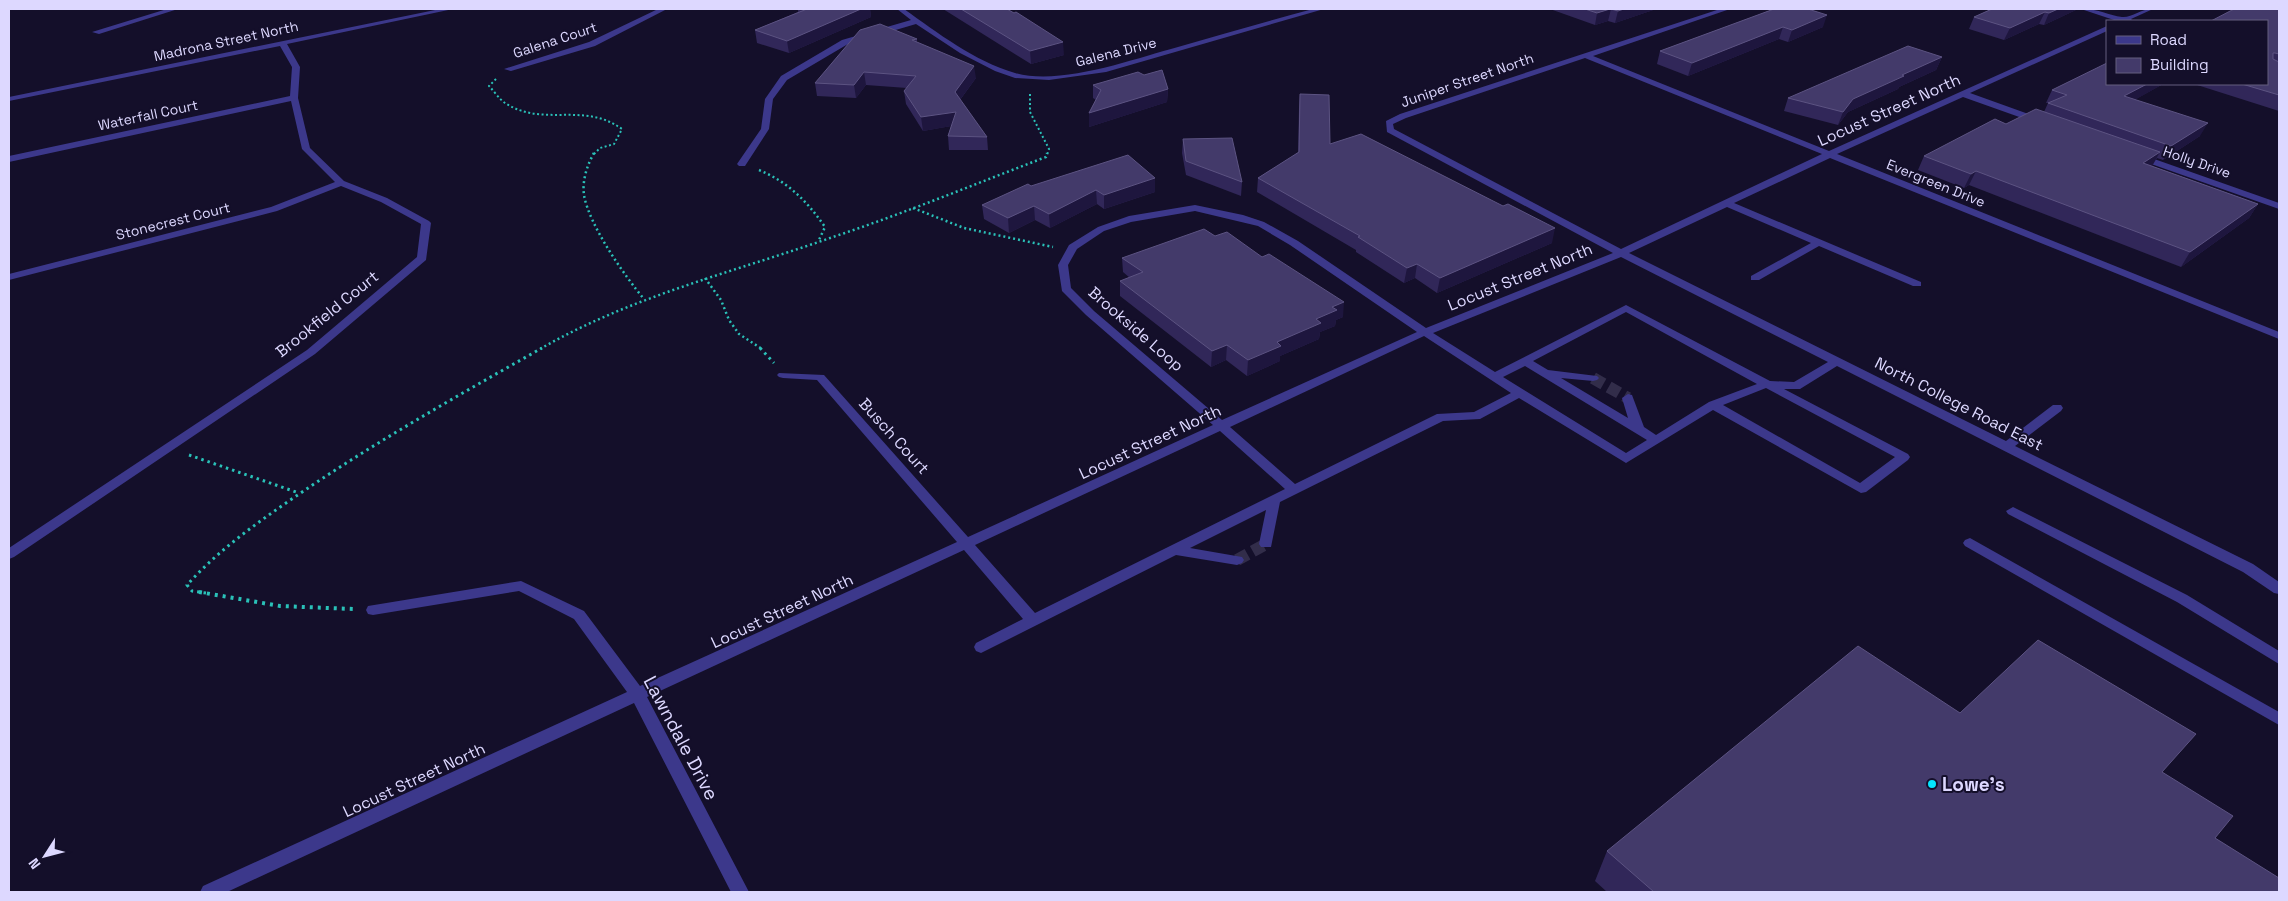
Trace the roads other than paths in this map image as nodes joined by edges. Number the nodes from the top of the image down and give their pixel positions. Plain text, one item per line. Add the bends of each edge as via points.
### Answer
1 (174, 9) edge
2 (449, 9) edge
3 (663, 9) edge
4 (900, 9) edge
5 (1320, 9) edge
6 (1726, 9) edge
7 (2085, 9) edge
8 (2149, 9) edge
9 (2122, 20) edge
10 (2127, 20) edge
11 (917, 21) junction
12 (2106, 28) edge
13 (96, 32) dead end
14 (282, 43) junction
15 (1584, 55) junction
16 (508, 69) road end
17 (1964, 94) junction
18 (9, 98) edge
19 (294, 98) junction
20 (2047, 124) edge
21 (2131, 154) edge
22 (1828, 155) junction
23 (9, 159) edge
24 (742, 164) road end
25 (341, 183) junction
26 (1726, 203) junction
27 (2279, 206) edge
28 (1819, 242) junction
29 (1621, 253) junction
30 (9, 277) edge
31 (1754, 278) dead end
32 (1917, 284) dead end
33 (1425, 332) junction
34 (2279, 336) edge
35 (1525, 361) junction
36 (1837, 361) junction
37 (1543, 372) junction
38 (784, 375) road end
39 (1494, 377) junction
40 (1593, 378) tunnel mouth
41 (1767, 384) junction
42 (1519, 393) junction
43 (1628, 398) tunnel mouth
44 (1713, 405) junction
45 (2057, 408) dead end
46 (1221, 426) junction
47 (1638, 429) junction
48 (1656, 440) junction
49 (2006, 447) junction
50 (1294, 490) junction
51 (1274, 500) junction
52 (2013, 511) dead end
53 (1970, 542) dead end
54 (968, 543) junction
55 (1266, 544) dead end
56 (1175, 550) junction
57 (9, 554) edge
58 (1237, 560) tunnel mouth
59 (2279, 589) edge
60 (372, 610) road end
61 (1033, 620) junction
62 (981, 647) dead end
63 (2279, 658) edge
64 (638, 695) junction
65 (2279, 719) edge
66 (209, 892) edge
67 (740, 892) edge

1 - 13 street
2 - 14 street, Madrona Street North
3 - 16 street, Galena Court via 592,44
4 - 11 street, Galena Drive
5 - 11 street, Galena Drive via 1103,70 1030,78 1002,72 988,65
6 - 15 street, Juniper Street North
7 - 9 street
8 - 10 street
11 - 24 street via 845,42 784,78 769,99 765,129
12 - 17 street, Locust Street North
14 - 18 street, Madrona Street North
14 - 19 street, Brookfield Court via 296,67
15 - 22 street, Evergreen Drive
15 - 29 street, Juniper Street North via 1403,116 1389,123 1390,130
17 - 20 street
17 - 22 street, Locust Street North
19 - 23 street, Waterfall Court
19 - 25 street, Brookfield Court via 306,149
21 - 27 street, Holly Drive
22 - 26 street, Locust Street North
22 - 34 street, Evergreen Drive
25 - 30 street, Stonecrest Court via 274,209
25 - 57 street, Brookfield Court via 384,200 426,223 422,258 311,352
26 - 28 street
26 - 29 street, Locust Street North
28 - 31 street
28 - 32 street
29 - 33 street, Locust Street North
29 - 36 street, North College Road East
33 - 39 street
33 - 46 street, Locust Street North
33 - 46 street, Brookside Loop via 1294,243 1261,224 1243,218 1195,208 1129,219 1101,230 1073,247 1063,265 1066,289
35 - 37 street
35 - 39 street
35 - 41 street via 1626,308
36 - 41 street via 1796,386
36 - 49 street, North College Road East
37 - 40 street
37 - 47 street
38 - 54 street, Busch Court via 820,377
39 - 42 street
41 - 44 street
41 - 44 street via 1904,457 1862,489
42 - 48 street via 1626,459
42 - 50 street via 1476,416 1441,417
43 - 47 street
44 - 48 street
45 - 49 street
46 - 50 street, Brookside Loop
46 - 54 street, Locust Street North
47 - 48 street
49 - 59 street, North College Road East via 2248,568
50 - 51 street
51 - 55 street
51 - 56 street
52 - 63 street via 2173,594
53 - 65 street
54 - 61 street, Busch Court
54 - 64 street, Locust Street North
56 - 58 street
56 - 61 street
60 - 64 street, Lawndale Drive via 521,586 579,614
61 - 62 street
64 - 66 street, Locust Street North
64 - 67 street, Lawndale Drive

